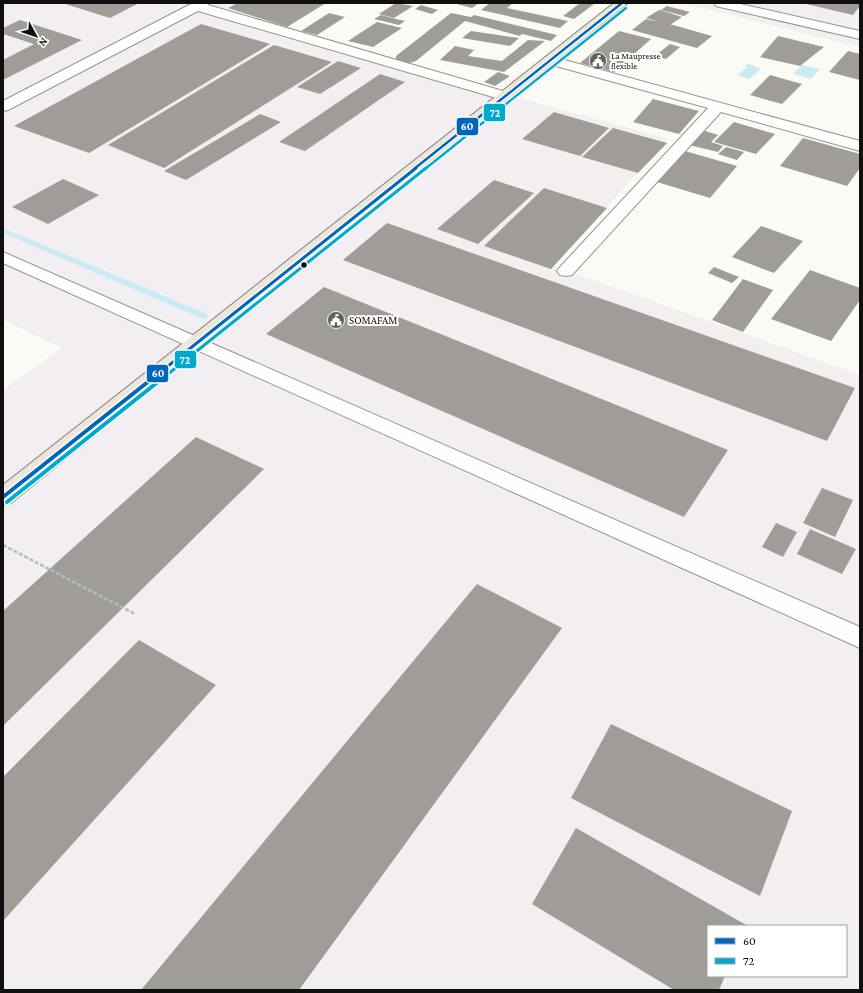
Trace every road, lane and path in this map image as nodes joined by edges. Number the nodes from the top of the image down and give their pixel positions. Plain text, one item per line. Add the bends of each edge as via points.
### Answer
1 (622, 3) edge
2 (720, 3) edge
3 (200, 5) edge
4 (860, 35) edge
5 (550, 60) junction
6 (505, 96) junction
7 (3, 107) edge
8 (717, 107) junction
9 (860, 146) edge
10 (3, 257) edge
11 (566, 271) dead end
12 (196, 342) junction
13 (3, 497) edge
14 (3, 545) edge
15 (135, 614) dead end
16 (860, 638) edge

1 - 5 main road
2 - 4 street
3 - 6 street
3 - 7 street
5 - 6 main road
5 - 8 street
6 - 12 main road
8 - 9 street
8 - 11 street
10 - 12 street
12 - 13 main road
12 - 16 street
14 - 15 path

